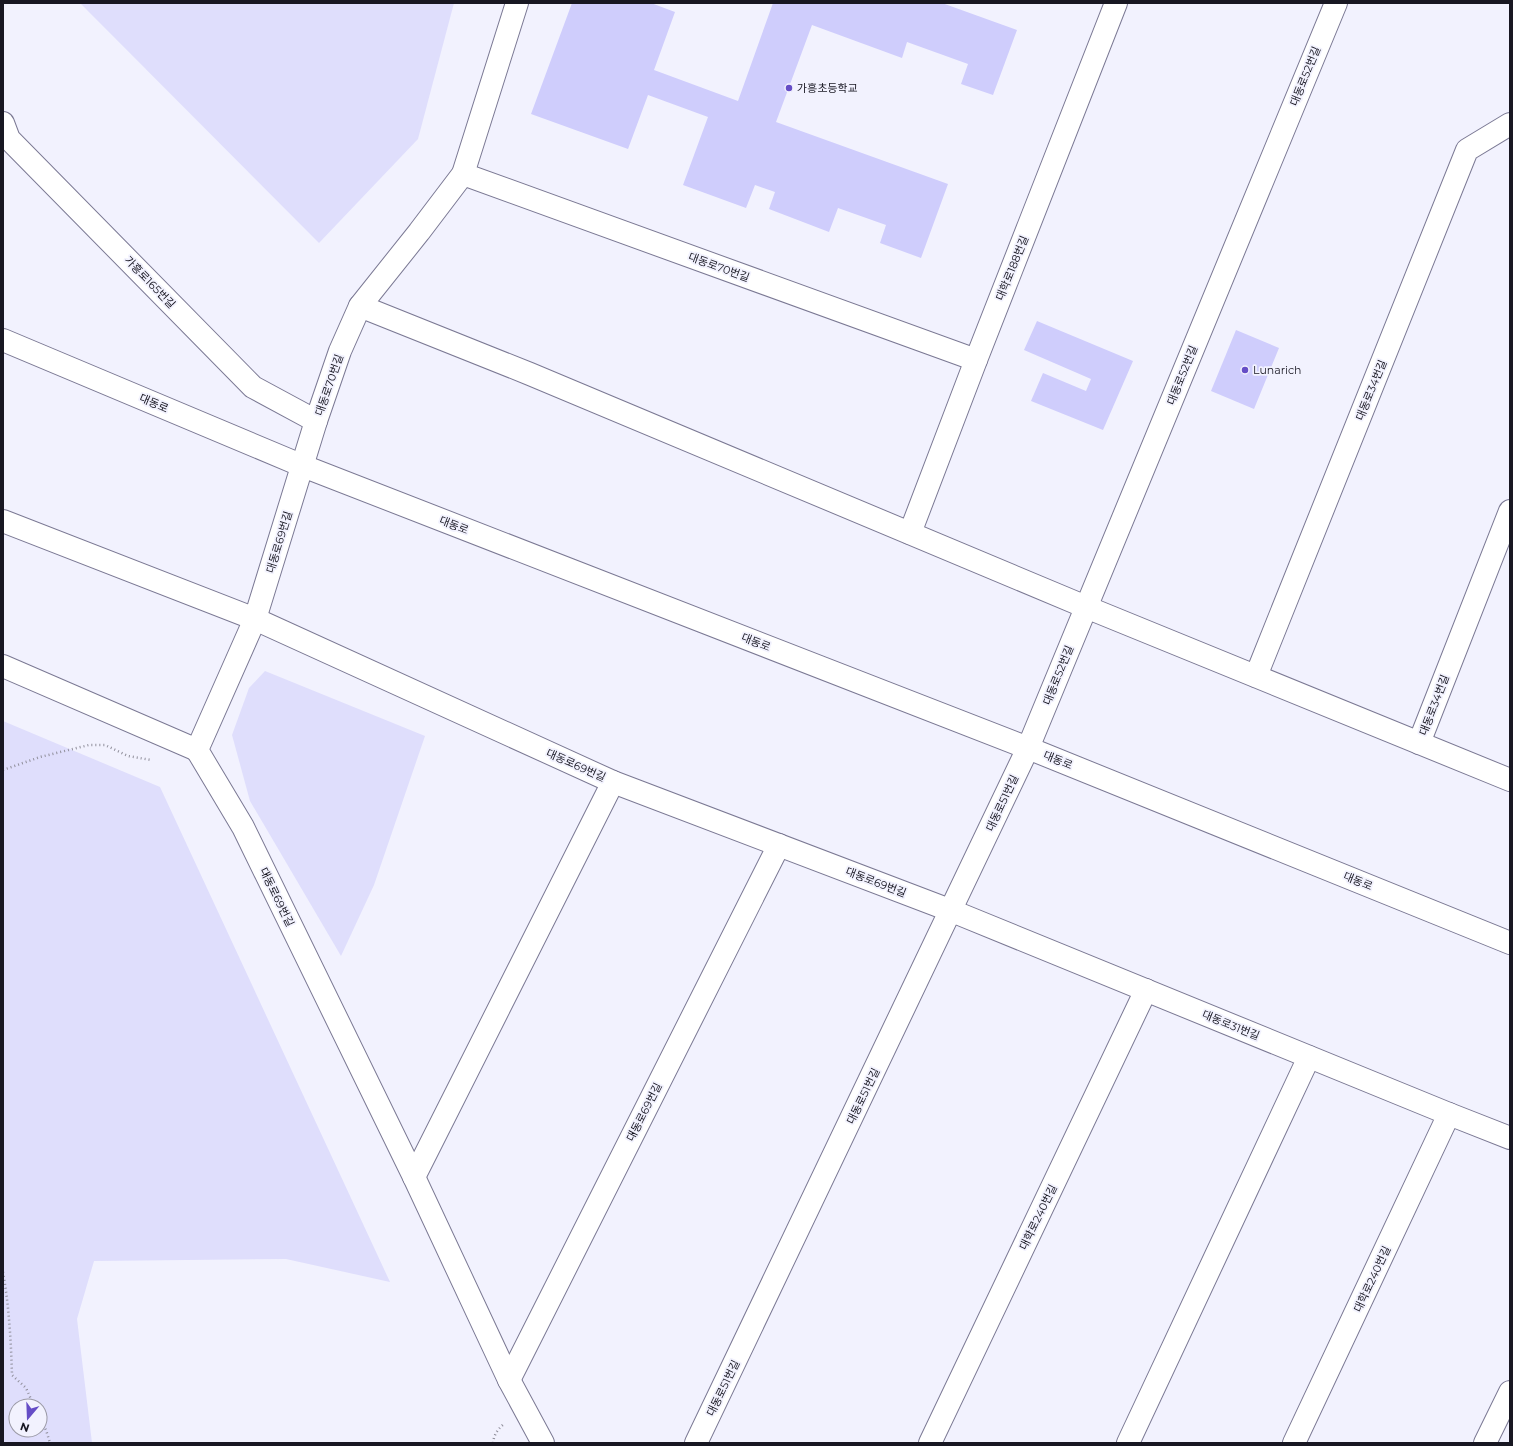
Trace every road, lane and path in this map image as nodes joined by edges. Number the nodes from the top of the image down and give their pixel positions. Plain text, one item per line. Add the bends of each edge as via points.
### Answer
1 (517, 3) edge
2 (1116, 3) edge
3 (1336, 3) edge
4 (3, 123) edge
5 (1510, 124) edge
6 (463, 174) junction
7 (360, 306) junction
8 (3, 340) edge
9 (976, 360) junction
10 (316, 421) junction
11 (303, 466) junction
12 (1510, 511) edge
13 (3, 521) edge
14 (910, 533) junction
15 (1086, 607) junction
16 (255, 619) junction
17 (3, 666) edge
18 (1256, 676) junction
19 (1419, 743) junction
20 (188, 746) junction
21 (1028, 748) junction
22 (3, 770) edge
23 (1510, 780) edge
24 (613, 782) junction
25 (779, 845) junction
26 (952, 911) junction
27 (1510, 943) edge
28 (1146, 990) junction
29 (1309, 1057) junction
30 (1449, 1114) junction
31 (1510, 1138) edge
32 (414, 1177) junction
33 (3, 1272) edge
34 (509, 1380) junction
35 (1510, 1392) edge
36 (30, 1398) edge
37 (544, 1443) edge
38 (696, 1443) edge
39 (930, 1443) edge
40 (1128, 1443) edge
41 (1294, 1443) edge
42 (1485, 1443) edge

1 - 6 street
2 - 9 street, 대학로188번길
3 - 15 street, 대동로52번길
4 - 10 street, 가흥로165번길 via 9,139 253,387
5 - 18 street, 대동로34번길 via 1466,150
6 - 7 street, 대동로70번길
6 - 9 street, 대동로70번길
7 - 10 street, 대동로70번길 via 340,351
7 - 14 street, 대동로34번길
8 - 11 street, 대동로
9 - 14 street, 대학로188번길
10 - 11 street, 대동로70번길
11 - 16 street, 대동로69번길
11 - 21 street, 대동로
12 - 19 street, 대동로34번길
13 - 16 street
14 - 15 street, 대동로34번길
15 - 18 street, 대동로34번길
15 - 21 street, 대동로52번길
16 - 20 street, 대동로69번길
16 - 24 street, 대동로69번길
17 - 20 street
18 - 19 street, 대동로34번길
19 - 23 street, 대동로34번길
20 - 22 path via 152,760 128,756 105,744 89,745 40,757
20 - 32 street, 대동로69번길 via 243,827
21 - 26 street, 대동로51번길
21 - 27 street, 대동로
24 - 25 street, 대동로69번길
24 - 32 street, 대동로69번길
25 - 26 street, 대동로69번길
25 - 34 street, 대동로69번길
26 - 28 street, 대동로31번길
26 - 38 street, 대동로51번길
28 - 29 street, 대동로31번길
28 - 39 street, 대학로240번길
29 - 30 street, 대동로31번길
29 - 40 street
30 - 31 street, 대동로31번길
30 - 41 street, 대학로240번길
32 - 34 street, 대동로69번길
33 - 36 path via 7,1292 12,1375 26,1388
34 - 37 street, 대동로69번길
35 - 42 street

